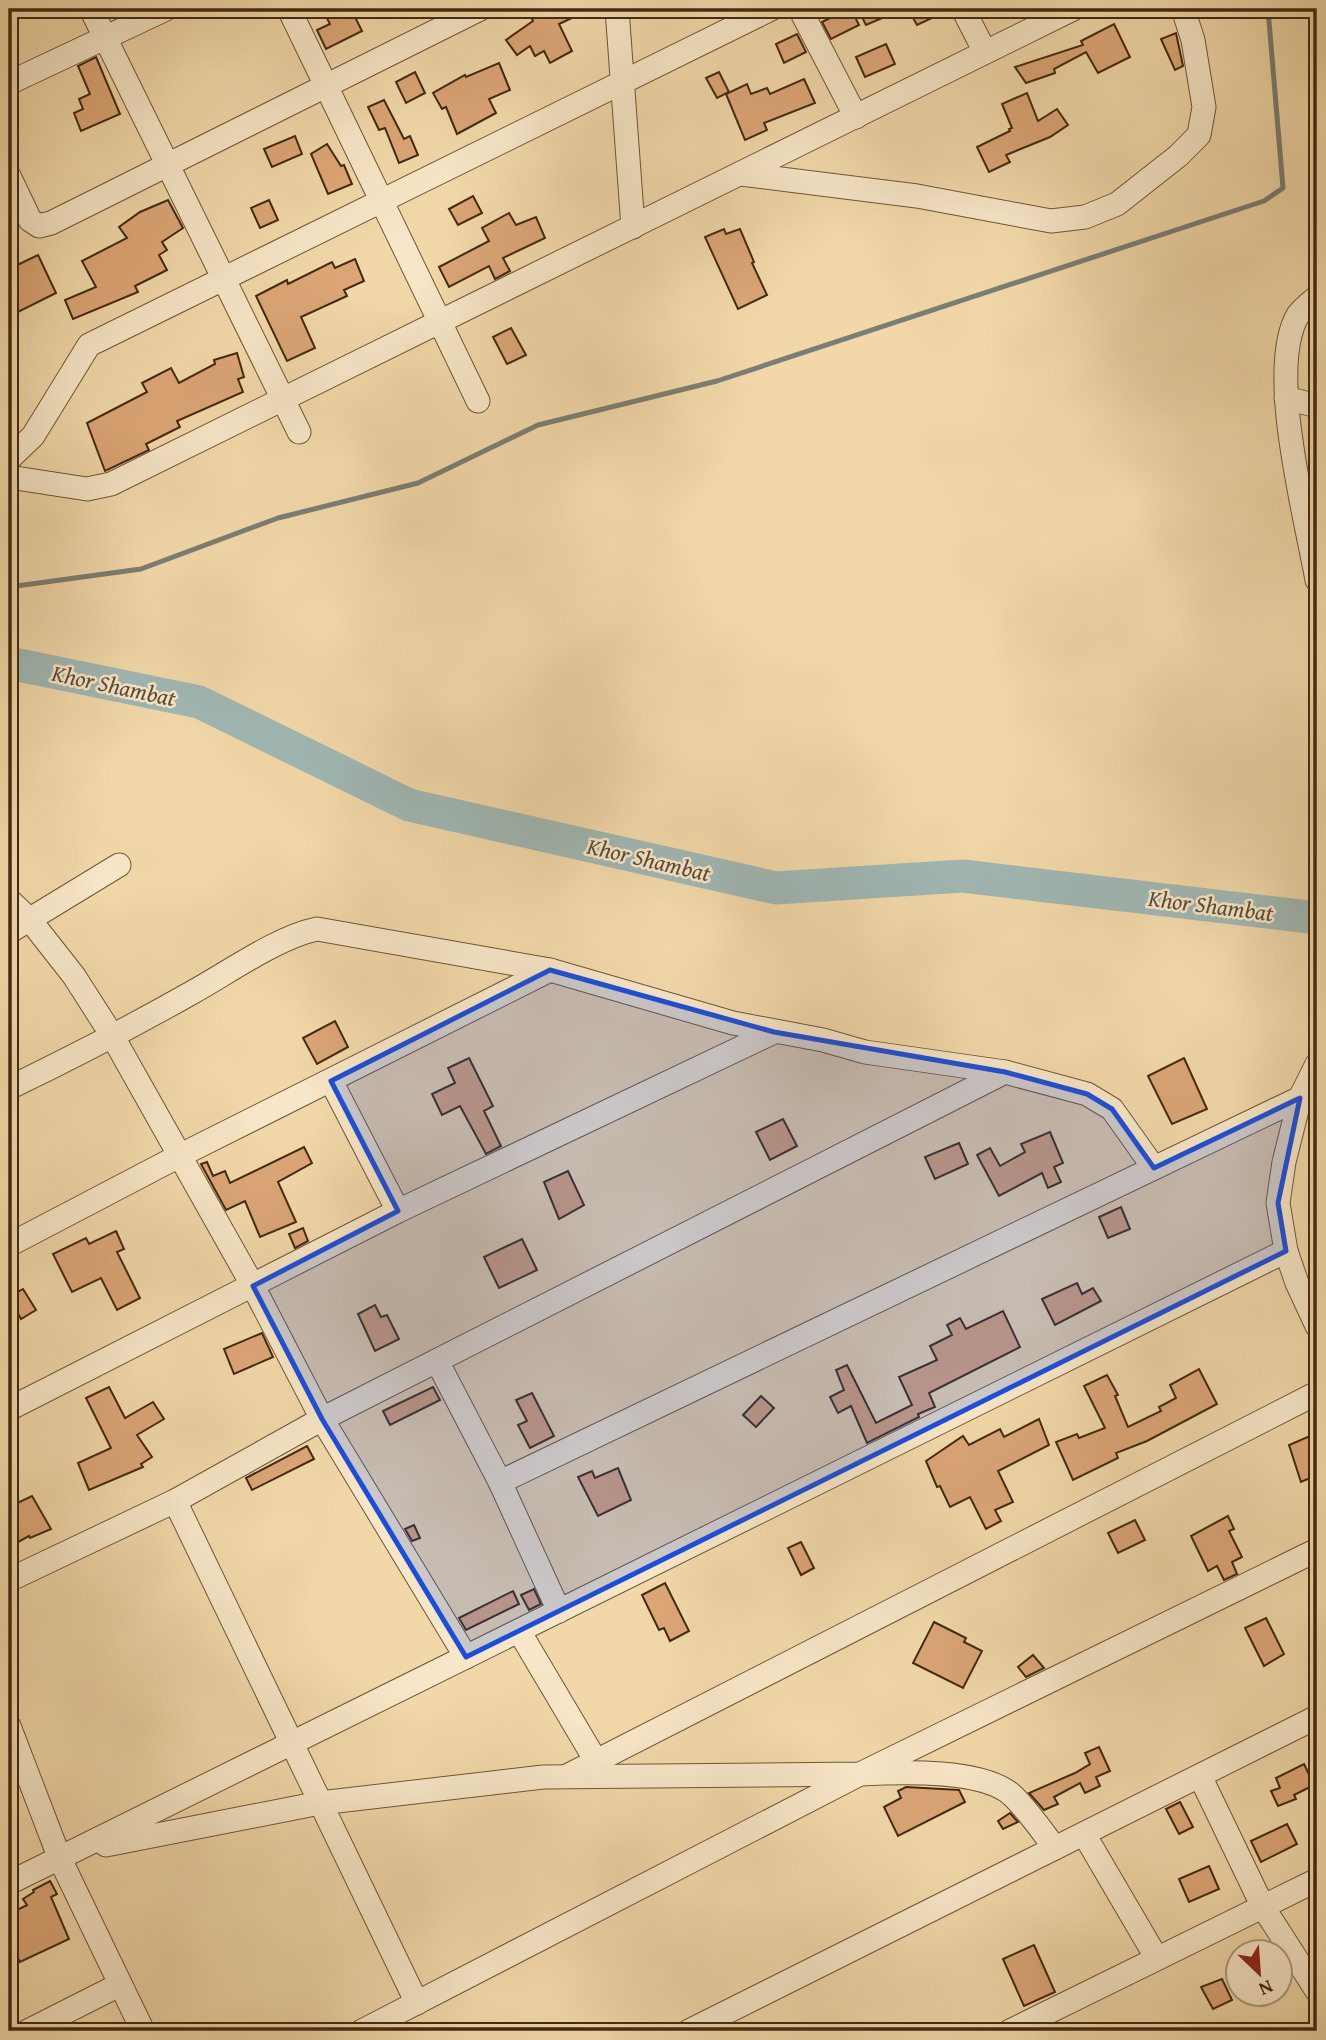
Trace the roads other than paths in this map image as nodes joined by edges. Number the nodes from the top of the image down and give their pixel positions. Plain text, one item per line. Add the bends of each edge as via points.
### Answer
1 (91, 9) edge
2 (166, 9) edge
3 (289, 9) edge
4 (480, 9) edge
5 (617, 9) edge
6 (771, 9) edge
7 (800, 9) edge
8 (963, 9) edge
9 (1073, 9) edge
10 (1183, 9) edge
11 (105, 38) junction
12 (985, 52) junction
13 (622, 82) junction
14 (9, 83) edge
15 (326, 85) junction
16 (856, 117) junction
17 (167, 164) junction
18 (741, 174) junction
19 (9, 176) edge
20 (382, 201) junction
21 (633, 227) junction
22 (223, 279) junction
23 (1317, 297) edge
24 (440, 321) junction
25 (1286, 398) junction
26 (283, 399) junction
27 (478, 401) dead end
28 (1317, 406) edge
29 (299, 432) dead end
30 (9, 459) edge
31 (9, 477) edge
32 (1317, 580) edge
33 (119, 864) dead end
34 (9, 900) edge
35 (30, 920) junction
36 (9, 932) edge
37 (550, 970) junction
38 (774, 1032) junction
39 (113, 1037) junction
40 (1317, 1064) edge
41 (1005, 1072) junction
42 (331, 1081) junction
43 (9, 1088) edge
44 (1300, 1098) junction
45 (179, 1156) junction
46 (1154, 1168) junction
47 (398, 1211) junction
48 (9, 1245) edge
49 (1286, 1251) junction
50 (253, 1286) junction
51 (1317, 1326) edge
52 (437, 1361) junction
53 (1317, 1393) edge
54 (9, 1409) edge
55 (322, 1419) junction
56 (500, 1482) junction
57 (175, 1501) junction
58 (1317, 1550) edge
59 (9, 1580) edge
60 (559, 1611) junction
61 (519, 1631) junction
62 (466, 1657) junction
63 (1317, 1717) edge
64 (9, 1726) edge
65 (292, 1743) junction
66 (596, 1761) junction
67 (860, 1774) junction
68 (1200, 1776) junction
69 (565, 1777) junction
70 (320, 1803) junction
71 (1084, 1834) junction
72 (1055, 1848) junction
73 (67, 1855) junction
74 (1317, 1880) edge
75 (9, 1883) edge
76 (1263, 1907) junction
77 (1156, 1957) junction
78 (119, 1985) junction
79 (1317, 1991) edge
80 (417, 2003) junction
81 (28, 2031) edge
82 (143, 2031) edge
83 (362, 2031) edge
84 (688, 2031) edge
85 (1010, 2031) edge

1 - 11 street
2 - 11 street
3 - 15 street
4 - 15 street
5 - 13 street
6 - 13 street
7 - 16 street
8 - 12 street
9 - 12 street
10 - 18 street via 1204,107 1199,135 1117,204 1084,217 1051,221 917,196
11 - 14 street
11 - 17 street
12 - 16 street
13 - 20 street
13 - 21 street
15 - 17 street
15 - 20 street
16 - 18 street
17 - 19 street via 40,226 30,220
17 - 22 street
18 - 21 street
20 - 22 street
20 - 24 street
21 - 24 street
22 - 26 street
22 - 30 street via 89,345 33,436
23 - 25 street via 1298,315 1285,354
24 - 26 street
24 - 27 street
25 - 28 street
25 - 32 street
26 - 29 street
26 - 31 street via 111,484 87,489
33 - 35 street
34 - 35 street
35 - 36 street
35 - 39 street
37 - 38 street
37 - 39 street via 317,929 262,953
37 - 42 street
38 - 41 street via 865,1052
38 - 47 street
39 - 43 street
39 - 45 street
40 - 44 street
41 - 46 street via 1087,1094 1112,1109
41 - 52 street
42 - 45 street
42 - 47 street
44 - 46 street
44 - 49 street via 1278,1203
45 - 48 street
45 - 50 street
46 - 56 street
47 - 50 street
49 - 51 street
49 - 60 street
50 - 54 street
50 - 55 street
52 - 55 street
52 - 56 street
53 - 66 street
55 - 57 street
55 - 62 street
56 - 60 street
57 - 59 street
57 - 65 street
58 - 67 street
60 - 61 street
61 - 62 street
61 - 66 street
62 - 65 street
63 - 68 street
64 - 73 street
65 - 70 street
65 - 73 street
66 - 69 street
67 - 69 street
67 - 72 street via 905,1772 990,1782 1013,1795
67 - 80 street
68 - 71 street
68 - 76 street
69 - 70 street
70 - 73 street
70 - 80 street
71 - 72 street
71 - 77 street
72 - 84 street
73 - 75 street
73 - 78 street
74 - 76 street
76 - 77 street
76 - 79 street
77 - 85 street
78 - 81 street
78 - 82 street
80 - 83 street

